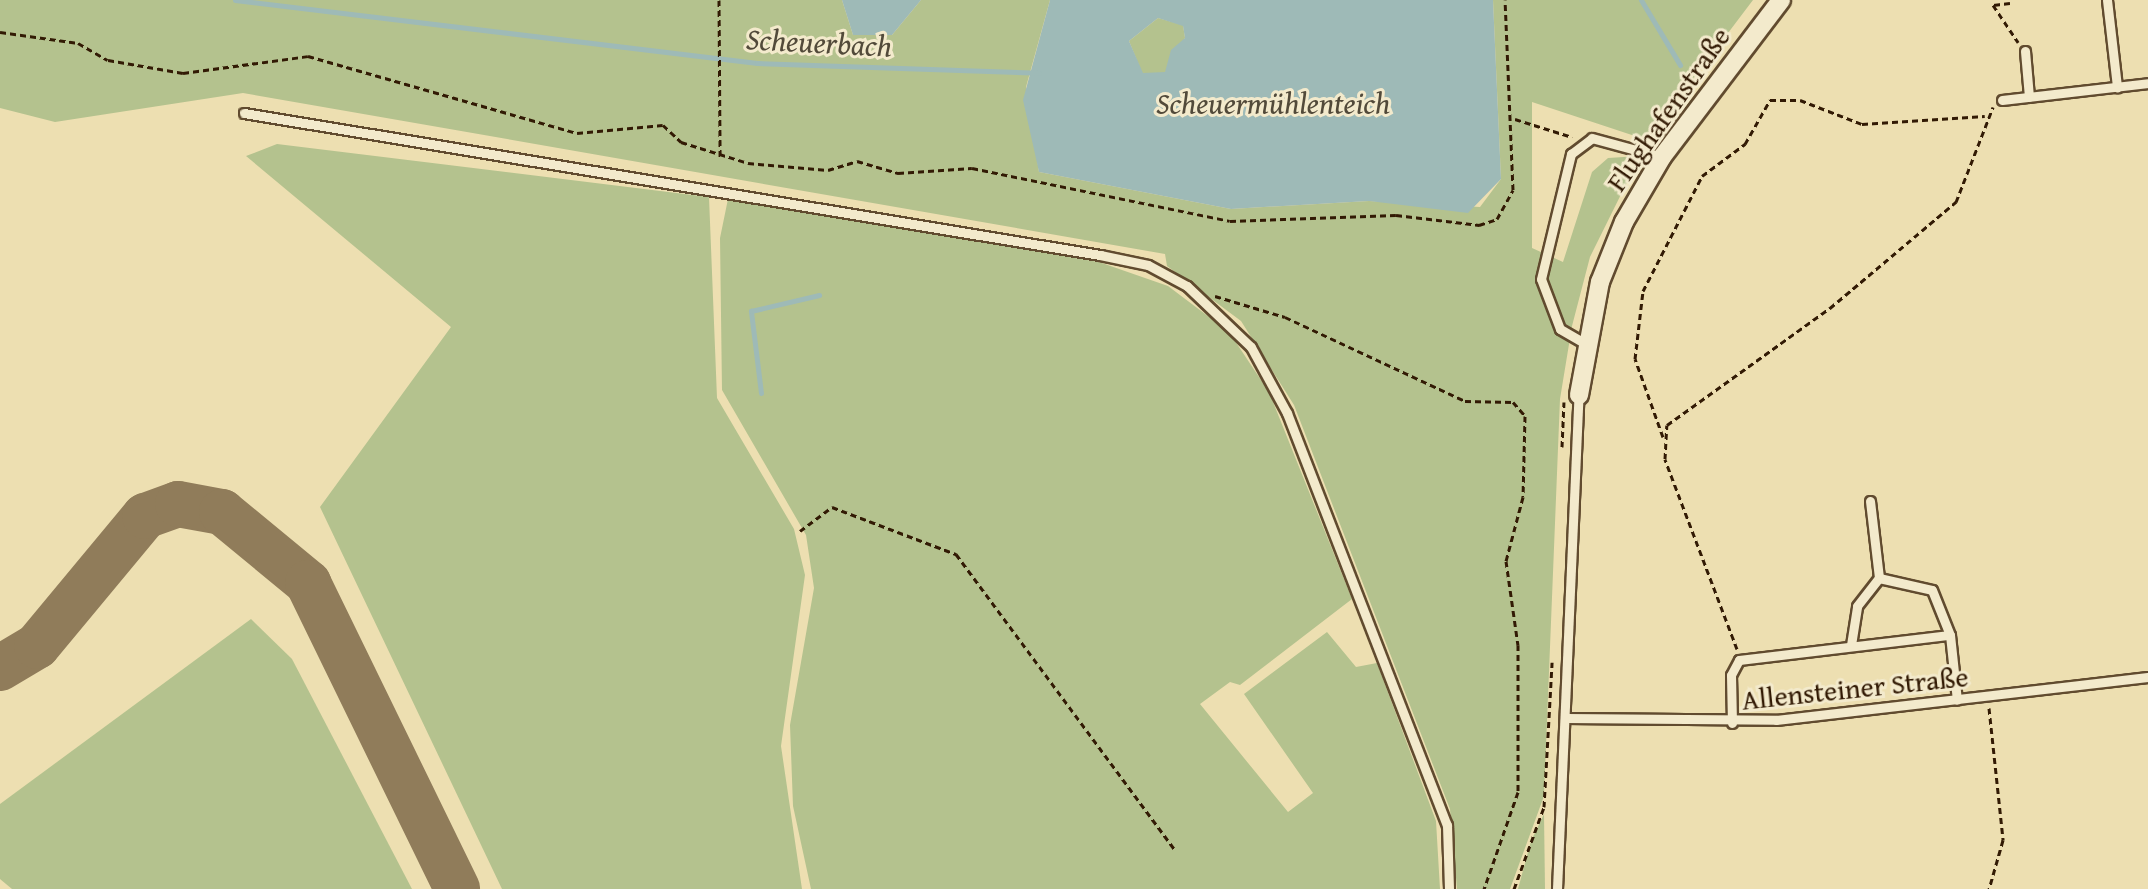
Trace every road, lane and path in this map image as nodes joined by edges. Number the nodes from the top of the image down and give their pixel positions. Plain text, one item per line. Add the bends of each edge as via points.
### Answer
1 (719, 0) edge
2 (1505, 0) edge
3 (1781, 0) edge
4 (2107, 0) edge
5 (2010, 3) dead end
6 (0, 32) edge
7 (2025, 51) joint
8 (2148, 83) edge
9 (2117, 87) junction
10 (2029, 97) junction
11 (2002, 100) joint
12 (244, 113) dead end
13 (1985, 116) junction
14 (1515, 119) junction
15 (1586, 141) junction
16 (1662, 157) junction
17 (720, 158) junction
18 (1206, 301) junction
19 (1586, 344) junction
20 (1572, 394) junction
21 (1663, 437) junction
22 (1561, 463) dead end
23 (1870, 501) dead end
24 (800, 531) dead end
25 (1879, 578) junction
26 (1950, 635) junction
27 (1851, 645) junction
28 (1553, 648) dead end
29 (1739, 660) junction
30 (2148, 677) edge
31 (1988, 697) junction
32 (1957, 700) junction
33 (1566, 718) junction
34 (1732, 723) junction
35 (1174, 849) dead end
36 (1449, 889) edge
37 (1484, 889) edge
38 (1514, 889) edge
39 (1557, 889) edge
40 (1989, 889) edge

1 - 17 path
2 - 14 path
3 - 16 street, Flughafenstraße
4 - 9 lane
5 - 7 path via 1993,5
6 - 17 path via 78,43 108,60 183,73 308,56 577,133 663,125 681,142
7 - 10 lane
8 - 9 lane
9 - 10 lane
10 - 11 lane
11 - 13 path
12 - 18 lane via 1100,255 1148,265
13 - 21 path via 1974,168 1956,202 1830,308 1667,425
13 - 21 path via 1862,124 1800,100 1770,100 1745,144 1702,176 1643,291 1635,359
14 - 15 path
14 - 17 path via 1508,207 1479,225 1396,215 1230,221 972,168 898,173 857,161 828,170
15 - 16 lane
15 - 19 lane via 1571,154 1541,279 1560,329
16 - 19 street, Flughafenstraße via 1610,253
18 - 36 lane via 1251,347 1287,413 1447,825
18 - 37 path via 1218,294 1285,317 1465,401 1513,402 1525,416 1523,497 1506,561 1518,645 1518,792
19 - 20 street, Flughafenstraße
20 - 22 path
20 - 33 lane
21 - 29 path via 1665,459 1725,605
23 - 25 lane
24 - 35 path via 832,507 956,554
25 - 26 lane via 1932,590
25 - 27 lane via 1857,606
26 - 27 lane
26 - 32 lane
27 - 29 lane
28 - 38 path via 1544,807
29 - 34 lane via 1731,675
30 - 31 lane, Allensteiner Straße
31 - 32 lane, Allensteiner Straße
31 - 40 path via 2003,840
32 - 34 lane, Allensteiner Straße
33 - 34 lane, Allensteiner Straße
33 - 39 lane

